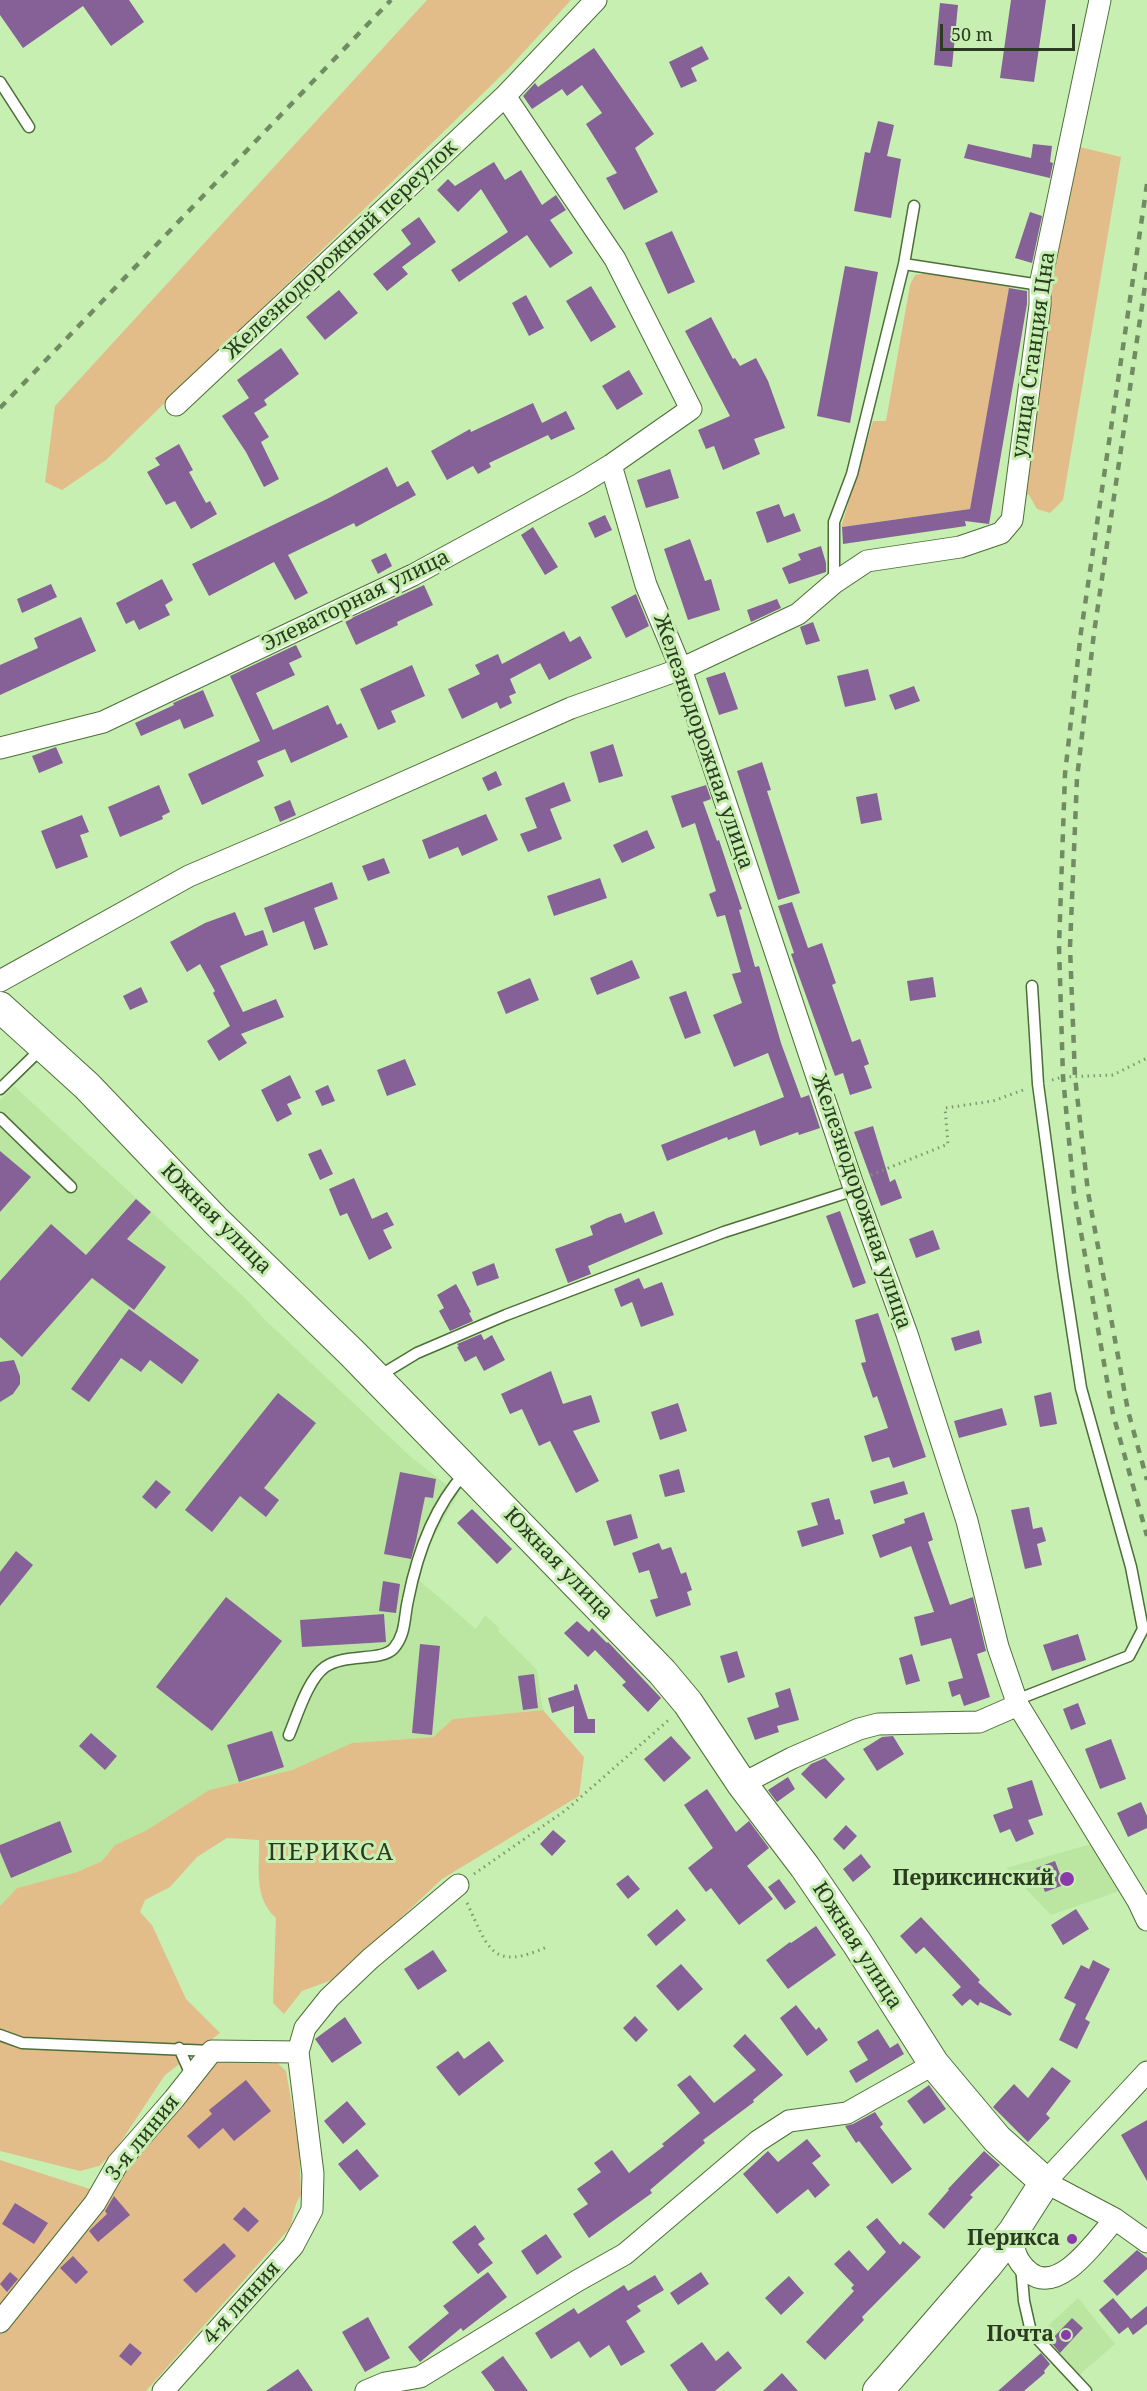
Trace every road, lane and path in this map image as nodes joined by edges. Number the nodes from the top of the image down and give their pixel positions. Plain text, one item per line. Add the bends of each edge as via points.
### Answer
1 (596, 0) edge
2 (1100, 0) edge
3 (0, 82) edge
4 (505, 96) junction
5 (29, 127) dead end
6 (914, 206) dead end
7 (904, 264) junction
8 (1040, 285) junction
9 (176, 405) dead end
10 (611, 465) junction
11 (834, 583) junction
12 (681, 669) junction
13 (0, 748) edge
14 (0, 981) edge
15 (1032, 987) dead end
16 (0, 1007) edge
17 (44, 1046) junction
18 (1147, 1058) edge
19 (1038, 1084) junction
20 (0, 1089) edge
21 (0, 1118) edge
22 (854, 1186) junction
23 (71, 1187) dead end
24 (376, 1377) junction
25 (467, 1470) junction
26 (1017, 1702) junction
27 (688, 1703) junction
28 (289, 1735) dead end
29 (742, 1784) junction
30 (458, 1885) junction
31 (1147, 1920) edge
32 (549, 1946) dead end
33 (0, 2035) edge
34 (179, 2048) junction
35 (212, 2051) junction
36 (298, 2052) junction
37 (934, 2064) junction
38 (1147, 2072) edge
39 (192, 2077) junction
40 (1045, 2182) junction
41 (1114, 2219) junction
42 (1013, 2232) junction
43 (1147, 2242) edge
44 (1021, 2266) junction
45 (0, 2322) edge
46 (163, 2391) edge
47 (366, 2391) edge
48 (878, 2391) edge
49 (1086, 2391) edge

1 - 4 street, Железнодорожный переулок
2 - 8 street, улица Станция Цна
3 - 5 lane
4 - 9 street, Железнодорожный переулок
4 - 10 street, Элеваторная улица via 615,259 691,409
6 - 7 lane
7 - 8 lane
7 - 11 lane via 852,474 834,522
8 - 11 street, улица Станция Цна via 1012,520 1007,528 988,539 960,547 867,561
10 - 12 street, Железнодорожная улица via 646,585
10 - 13 street, Элеваторная улица via 412,575 104,722
11 - 12 street via 798,614
12 - 14 street via 571,708 189,876
12 - 22 street, Железнодорожная улица
15 - 19 lane
16 - 17 street, Южная улица
17 - 20 lane
17 - 24 street, Южная улица
18 - 19 path via 1113,1075 1063,1077
19 - 22 path via 993,1101 945,1108 948,1144
19 - 26 lane via 1081,1388 1131,1567 1143,1629 1129,1656
21 - 23 lane
22 - 24 lane via 506,1316 417,1353
22 - 26 street, Железнодорожная улица via 967,1521 998,1647
24 - 25 street, Южная улица
25 - 27 street, Южная улица
25 - 28 lane via 449,1490 426,1534 403,1633 393,1649 385,1654 341,1659 324,1668 310,1687
26 - 29 street via 979,1722 879,1724 859,1729
26 - 31 street, Железнодорожная улица
27 - 29 street, Южная улица
27 - 30 path via 566,1810
29 - 37 street, Южная улица via 805,1867
30 - 32 path via 488,1947 500,1956 512,1958
30 - 36 street via 329,1998 305,2028
33 - 34 lane via 22,2043
34 - 35 lane
34 - 39 lane
35 - 36 street
35 - 39 street, 3-я линия
36 - 46 street, 4-я линия via 313,2174 312,2210 293,2246
37 - 40 street, Южная улица via 997,2139
37 - 47 street via 847,2113 789,2121 758,2141 626,2254 420,2378 385,2383
38 - 40 street
39 - 45 street, 3-я линия via 118,2163 95,2203
40 - 41 street
40 - 42 street
41 - 43 street
41 - 44 street via 1062,2274 1042,2278
42 - 44 street via 1013,2252
42 - 48 street
44 - 49 lane via 1031,2332

